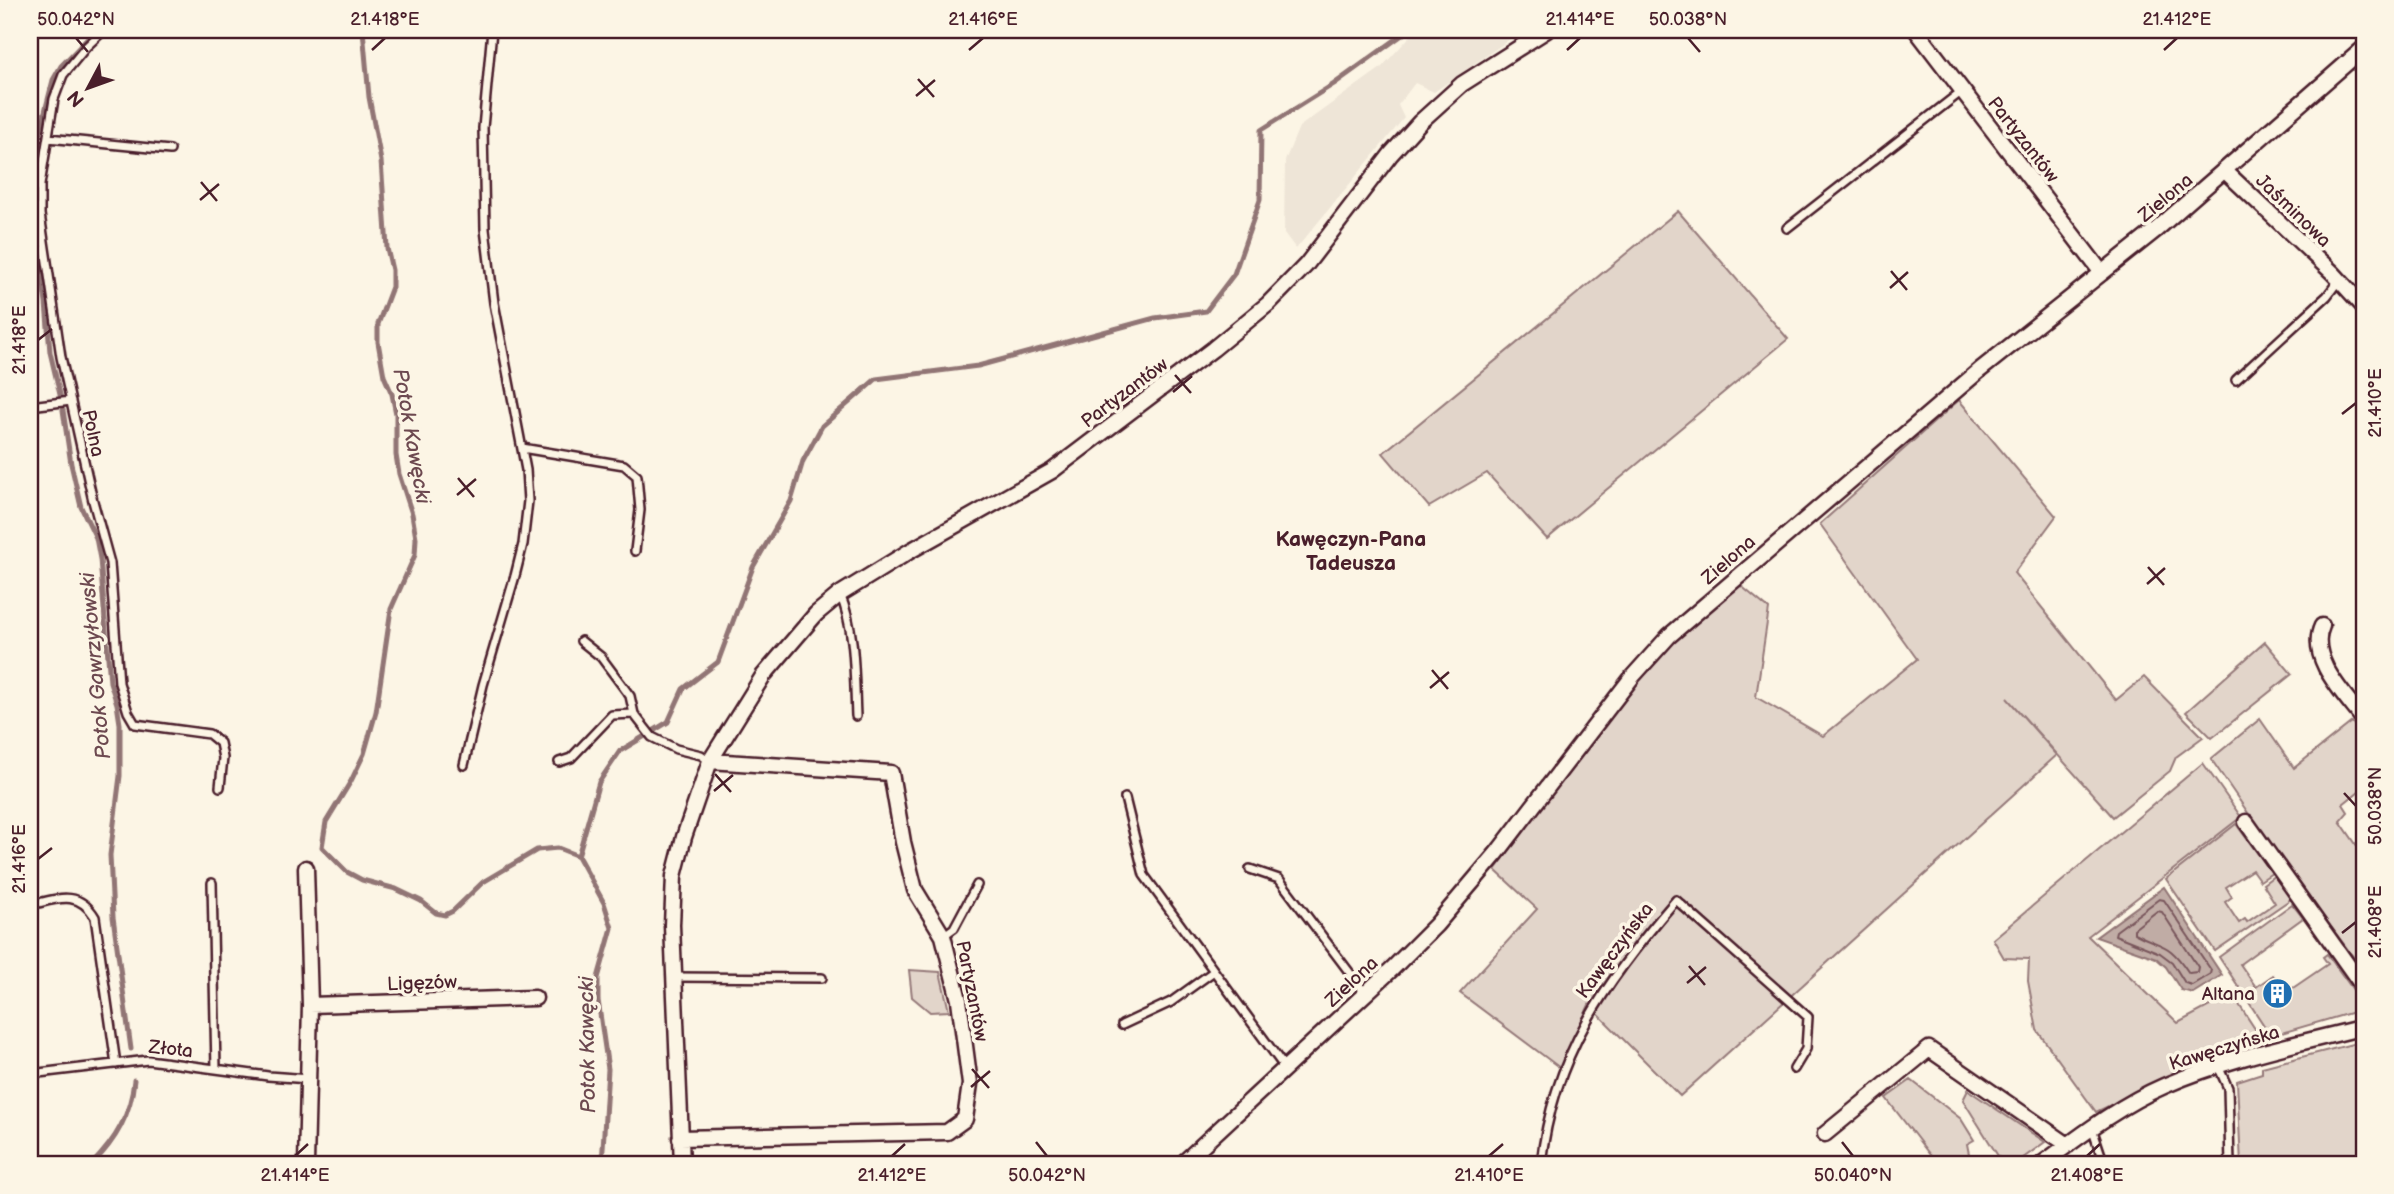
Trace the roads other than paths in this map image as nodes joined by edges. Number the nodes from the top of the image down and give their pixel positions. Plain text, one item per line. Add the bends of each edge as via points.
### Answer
1 (104, 30) edge
2 (492, 30) edge
3 (1547, 30) edge
4 (1916, 30) edge
5 (2364, 48) edge
6 (1962, 91) junction
7 (48, 138) junction
8 (170, 150) dead end
9 (2225, 171) junction
10 (1787, 228) dead end
11 (2102, 273) junction
12 (2339, 280) junction
13 (2364, 307) edge
14 (2236, 380) dead end
15 (71, 401) junction
16 (30, 406) edge
17 (522, 448) junction
18 (635, 551) dead end
19 (840, 594) junction
20 (2322, 626) dead end
21 (581, 641) dead end
22 (634, 714) junction
23 (856, 716) dead end
24 (2364, 720) edge
25 (710, 761) junction
26 (559, 762) dead end
27 (464, 765) dead end
28 (220, 787) dead end
29 (1125, 798) dead end
30 (2246, 822) dead end
31 (306, 868) dead end
32 (1250, 869) dead end
33 (212, 883) dead end
34 (977, 885) dead end
35 (30, 905) edge
36 (943, 936) junction
37 (1214, 971) junction
38 (674, 977) junction
39 (822, 978) dead end
40 (2364, 988) edge
41 (1366, 994) junction
42 (535, 998) dead end
43 (310, 1005) junction
44 (1122, 1025) dead end
45 (2364, 1027) edge
46 (116, 1064) junction
47 (2218, 1064) junction
48 (1286, 1068) junction
49 (216, 1069) junction
50 (1794, 1069) dead end
51 (30, 1074) edge
52 (310, 1079) junction
53 (2092, 1127) junction
54 (1825, 1134) dead end
55 (680, 1138) junction
56 (2068, 1145) junction
57 (306, 1164) edge
58 (682, 1164) edge
59 (1182, 1164) edge
60 (1542, 1164) edge
61 (2042, 1164) edge
62 (2104, 1164) edge
63 (2230, 1164) edge

1 - 7 lane, Polna via 63,75
2 - 17 lane via 482,128 485,229
3 - 19 street, Partyzantów via 1462,84 1420,122 1306,265 1213,349 1052,471
4 - 6 street, Partyzantów
5 - 9 street, Zielona
6 - 10 lane
6 - 11 street, Partyzantów
7 - 8 lane
7 - 15 lane, Polna via 40,214
9 - 11 street, Zielona
9 - 12 street, Jaśminowa
11 - 41 street, Zielona via 1980,370 1669,636 1470,887
12 - 13 street, Jaśminowa
12 - 14 lane
15 - 16 lane
15 - 28 lane, Polna via 110,563 119,683 128,712 135,724 209,734 220,743
17 - 18 lane via 624,465 638,476
17 - 27 lane via 528,501 523,544
19 - 23 lane via 851,631
19 - 25 street, Partyzantów via 816,614 763,676
20 - 24 street via 2317,636 2325,664
21 - 22 lane via 601,657 630,695
22 - 25 lane via 652,737
22 - 26 lane via 612,715 571,758
25 - 36 street, Partyzantów via 891,773 915,890
25 - 38 street, Partyzantów via 674,876
29 - 37 lane via 1144,875
30 - 40 street
31 - 43 street
32 - 41 lane via 1279,879
33 - 49 lane
34 - 36 lane via 954,928
35 - 46 lane via 75,898 95,917
36 - 55 street, Partyzantów via 959,1000 962,1058 970,1084 965,1119 947,1132
37 - 44 lane via 1171,1002
37 - 48 lane
38 - 39 lane
38 - 55 street, Partyzantów
41 - 48 street, Zielona
42 - 43 street, Ligęzów
43 - 52 street
45 - 47 street, Kawęczyńska
46 - 49 lane, Złota via 148,1060
46 - 51 lane, Złota
47 - 53 street, Kawęczyńska via 2161,1087
47 - 63 lane via 2228,1088
48 - 59 street, Zielona
49 - 52 lane, Złota
50 - 60 lane, Kawęczyńska via 1806,1049 1808,1017 1676,900 1637,946 1577,1038 1549,1113
52 - 57 street
53 - 56 street, Kawęczyńska
53 - 62 lane
54 - 56 street via 1929,1049
55 - 58 street, Partyzantów
56 - 61 street, Kawęczyńska

